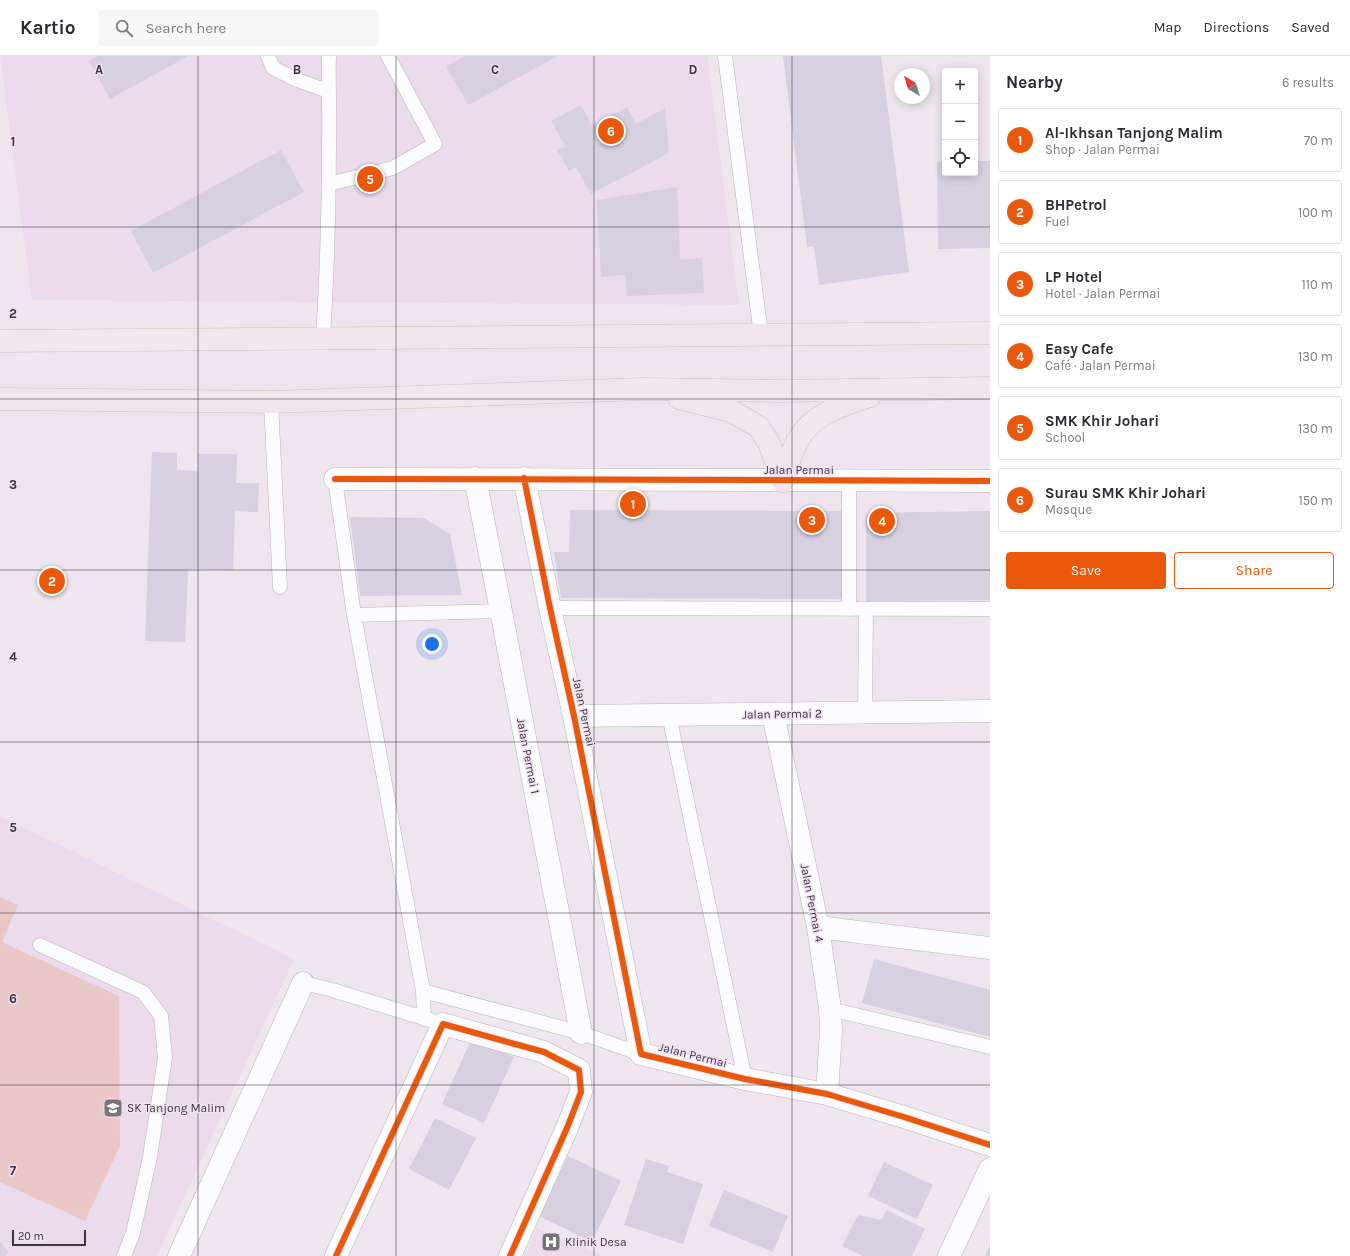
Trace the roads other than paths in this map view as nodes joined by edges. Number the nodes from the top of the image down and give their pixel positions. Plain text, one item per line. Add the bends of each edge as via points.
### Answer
1 (268, 56) edge
2 (329, 56) edge
3 (388, 56) edge
4 (726, 56) edge
5 (328, 91) junction
6 (329, 184) junction
7 (990, 333) edge
8 (761, 335) junction
9 (323, 339) junction
10 (0, 340) edge
11 (643, 388) junction
12 (990, 388) edge
13 (890, 390) junction
14 (0, 399) edge
15 (271, 402) junction
16 (475, 478) junction
17 (524, 478) junction
18 (335, 479) joint
19 (783, 481) junction
20 (850, 481) junction
21 (990, 481) edge
22 (280, 587) dead end
23 (550, 608) junction
24 (849, 609) junction
25 (866, 609) junction
26 (990, 609) edge
27 (501, 611) junction
28 (354, 615) junction
29 (990, 711) edge
30 (865, 713) junction
31 (773, 714) junction
32 (669, 715) junction
33 (574, 716) junction
34 (818, 927) junction
35 (40, 945) dead end
36 (990, 948) edge
37 (303, 983) joint
38 (423, 991) junction
39 (830, 1008) junction
40 (433, 1022) junction
41 (581, 1033) junction
42 (990, 1047) edge
43 (642, 1054) junction
44 (745, 1078) junction
45 (827, 1094) junction
46 (990, 1146) edge
47 (990, 1169) edge
48 (124, 1256) edge
49 (179, 1256) edge
50 (336, 1256) edge
51 (510, 1256) edge
52 (949, 1256) edge

1 - 5 lane via 273,68
2 - 5 lane
3 - 6 lane via 435,144 393,168
4 - 8 lane
5 - 6 lane
6 - 9 lane
7 - 8 main road
8 - 9 main road
9 - 10 main road
11 - 13 main road
11 - 15 main road
11 - 19 main road via 731,411 759,427 769,443
12 - 13 main road
13 - 19 main road via 845,405 811,423 797,441
14 - 15 main road
15 - 22 lane
16 - 17 street
16 - 18 street
16 - 27 street, Jalan Permai 1
17 - 19 street, Jalan Permai
17 - 23 street, Jalan Permai
18 - 28 lane
19 - 20 street, Jalan Permai
20 - 21 street, Jalan Permai
20 - 24 lane
23 - 24 lane
23 - 33 street, Jalan Permai
24 - 25 lane
25 - 26 lane
25 - 30 lane
27 - 28 lane
27 - 41 street, Jalan Permai 1
28 - 38 lane
29 - 30 street, Jalan Permai 2
30 - 31 street, Jalan Permai 2
31 - 32 street, Jalan Permai 2
31 - 34 street, Jalan Permai 4
32 - 33 street, Jalan Permai 2
32 - 44 lane
33 - 43 street, Jalan Permai
34 - 36 street
34 - 39 street, Jalan Permai 4
35 - 48 lane via 143,992 161,1016 165,1058 150,1157 133,1233
37 - 40 lane
37 - 49 street
38 - 40 lane
38 - 41 lane
39 - 42 lane
39 - 45 street, Jalan Permai 4
40 - 50 street
40 - 51 street via 544,1052 579,1070 581,1092
41 - 43 lane
43 - 44 street, Jalan Permai
44 - 45 street, Jalan Permai
45 - 46 street, Jalan Permai
47 - 52 street

